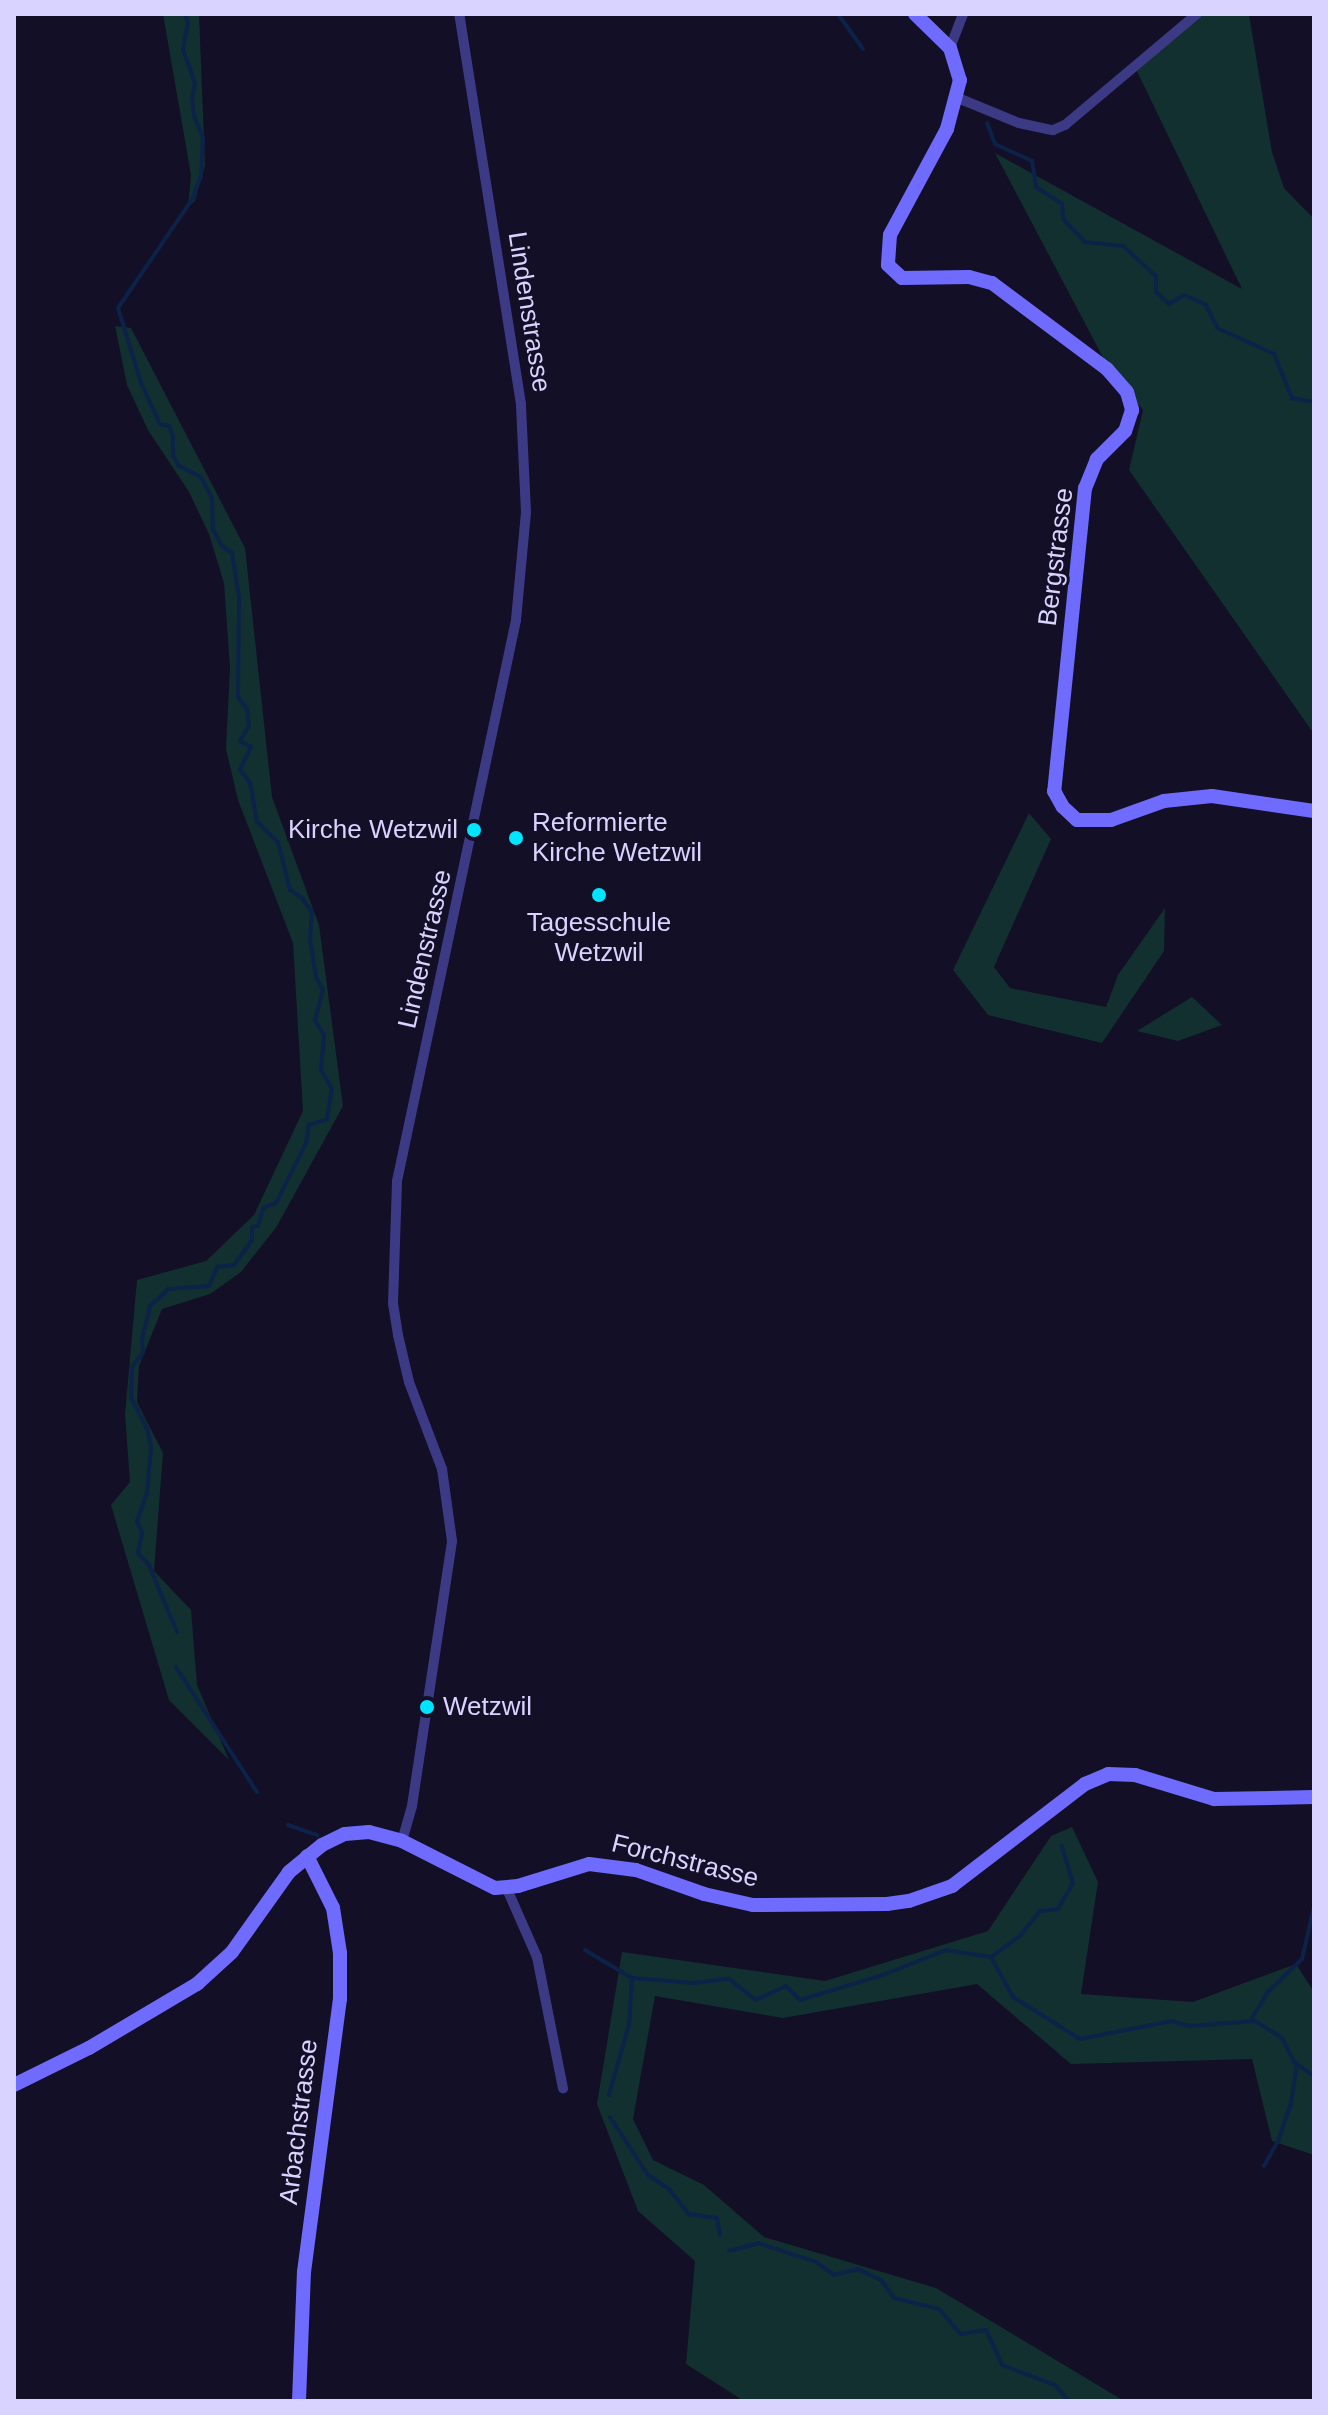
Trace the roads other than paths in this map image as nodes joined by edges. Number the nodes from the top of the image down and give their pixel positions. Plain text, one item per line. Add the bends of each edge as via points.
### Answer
1 (459, 14) edge
2 (915, 14) edge
3 (963, 14) edge
4 (1197, 14) edge
5 (950, 48) junction
6 (958, 98) junction
7 (1314, 811) edge
8 (1314, 1797) edge
9 (402, 1841) junction
10 (307, 1856) junction
11 (507, 1889) junction
12 (14, 2085) edge
13 (563, 2088) dead end
14 (299, 2401) edge

1 - 9 street, Lindenstrasse via 521,404 526,512 516,620 397,1181 393,1303 409,1382 442,1469 452,1541 412,1806
2 - 5 street
3 - 5 street
4 - 6 street via 1053,130 1019,123
5 - 6 street, Bergstrasse via 960,80
6 - 7 street, Bergstrasse via 890,235 888,265 902,278 969,277 992,283 1107,369 1127,392 1132,410 1125,431 1097,459 1085,488 1054,791 1077,820 1111,820 1164,801 1212,796
8 - 11 street, Forchstrasse via 1214,1799 1135,1775 1108,1774 1085,1784 952,1886 887,1904 753,1905 636,1870 589,1864
9 - 10 street via 383,1834 345,1834
9 - 11 street via 483,1884
10 - 12 street via 277,1885 232,1952 197,1984
10 - 14 street, Arbachstrasse via 333,1908 340,1999 304,2272
11 - 13 street via 539,1962

